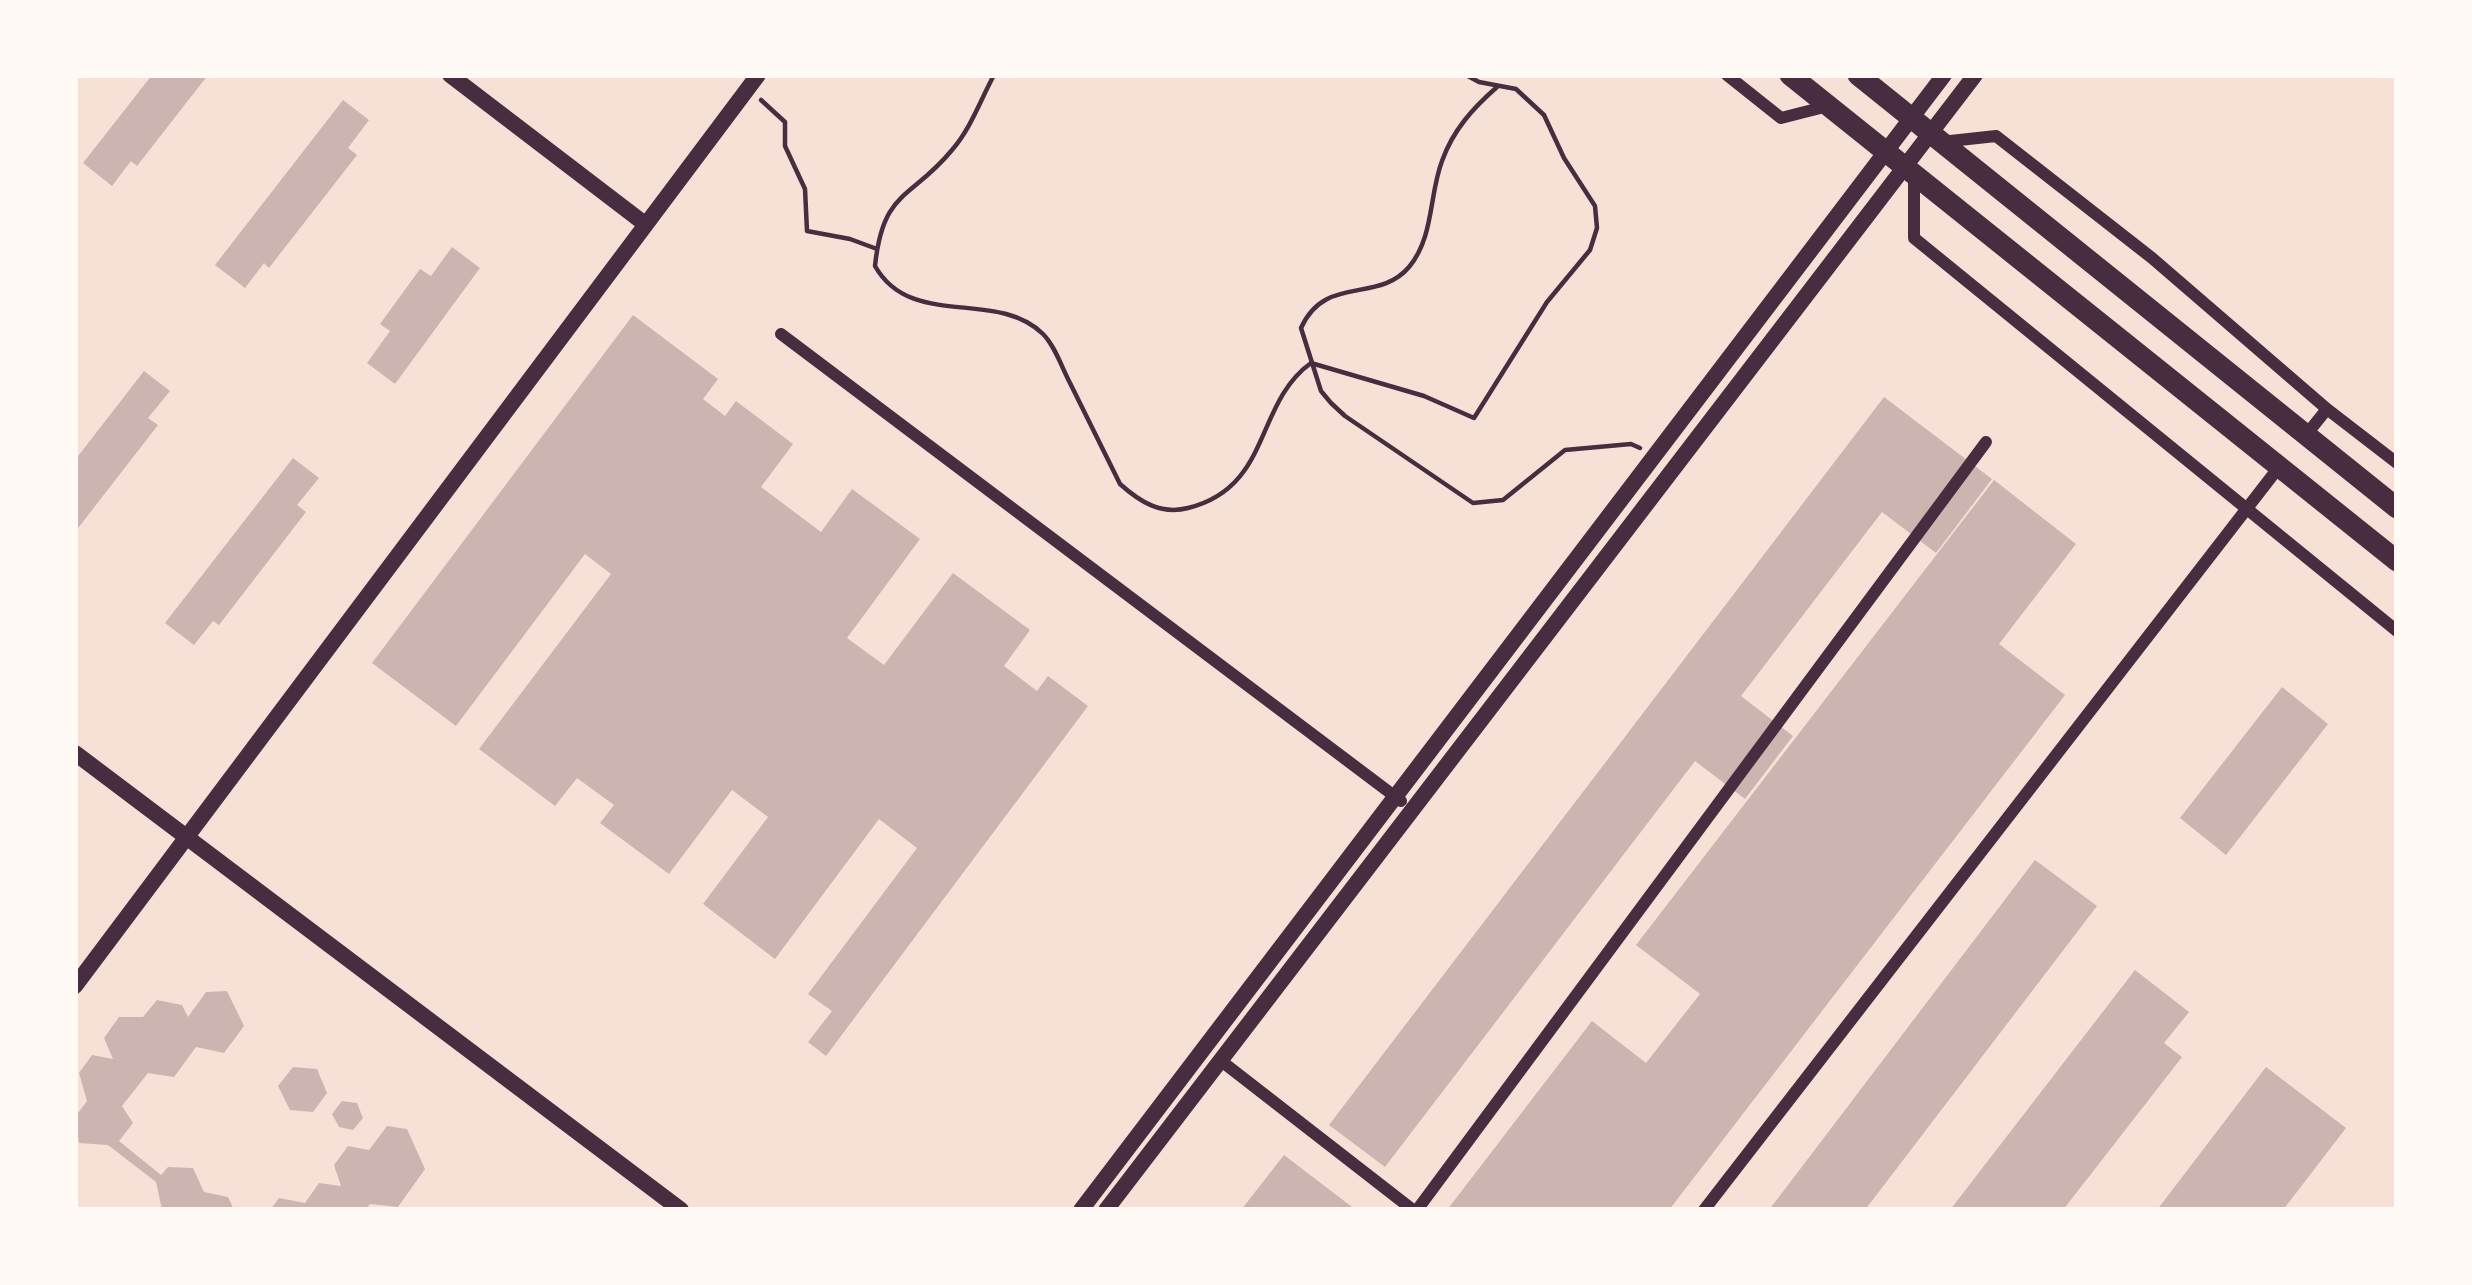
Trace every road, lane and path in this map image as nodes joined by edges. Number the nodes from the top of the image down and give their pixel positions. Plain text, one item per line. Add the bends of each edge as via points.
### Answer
1 (450, 75) edge
2 (994, 75) edge
3 (1466, 75) edge
4 (1727, 75) edge
5 (1790, 75) edge
6 (1858, 75) edge
7 (1944, 75) edge
8 (1975, 75) edge
9 (753, 81) edge
10 (467, 83) edge
11 (1497, 87) junction
12 (1828, 106) junction
13 (1911, 119) junction
14 (1936, 138) junction
15 (1885, 151) junction
16 (1910, 172) junction
17 (646, 224) junction
18 (877, 249) junction
19 (782, 334) dead end
20 (1311, 363) junction
21 (2327, 409) junction
22 (2306, 435) junction
23 (1986, 442) dead end
24 (1655, 456) junction
25 (2397, 463) edge
26 (2279, 467) junction
27 (2397, 508) edge
28 (2246, 510) junction
29 (2397, 561) edge
30 (2397, 631) edge
31 (75, 753) edge
32 (1405, 803) junction
33 (187, 837) junction
34 (75, 986) edge
35 (1220, 1060) junction
36 (681, 1210) edge
37 (1081, 1210) edge
38 (1106, 1210) edge
39 (1415, 1210) edge
40 (1704, 1210) edge

1 - 10 street
2 - 18 path via 958,142 888,210
3 - 11 path
4 - 12 street via 1781,118
5 - 12 main road
6 - 13 main road
7 - 13 street
8 - 14 street
9 - 17 street
9 - 18 path via 785,122 785,146 805,189 807,231
10 - 17 street
11 - 20 path via 1469,111 1447,149 1422,248 1408,270 1325,297 1309,310 1301,328
11 - 20 path via 1516,89 1544,115 1595,206 1590,250 1474,418
12 - 15 main road
13 - 14 main road
13 - 15 street
14 - 16 street
14 - 21 street via 1996,136
14 - 22 main road
15 - 16 main road
15 - 24 street
16 - 26 main road
16 - 28 street via 1914,238
16 - 32 street
17 - 33 street
18 - 20 path via 882,278 905,296 986,310 1044,335 1120,484 1158,508 1202,505 1234,485 1257,455 1285,389
19 - 32 street
20 - 24 path via 1321,391 1345,416 1473,503 1503,500 1565,450 1631,444
21 - 22 street
21 - 25 street
22 - 26 main road
22 - 27 main road
23 - 39 street
24 - 32 street
26 - 28 street
26 - 29 main road
28 - 30 street
28 - 40 street
31 - 33 street
32 - 35 street
32 - 37 street
33 - 34 street
33 - 36 street
35 - 38 street
35 - 39 street

